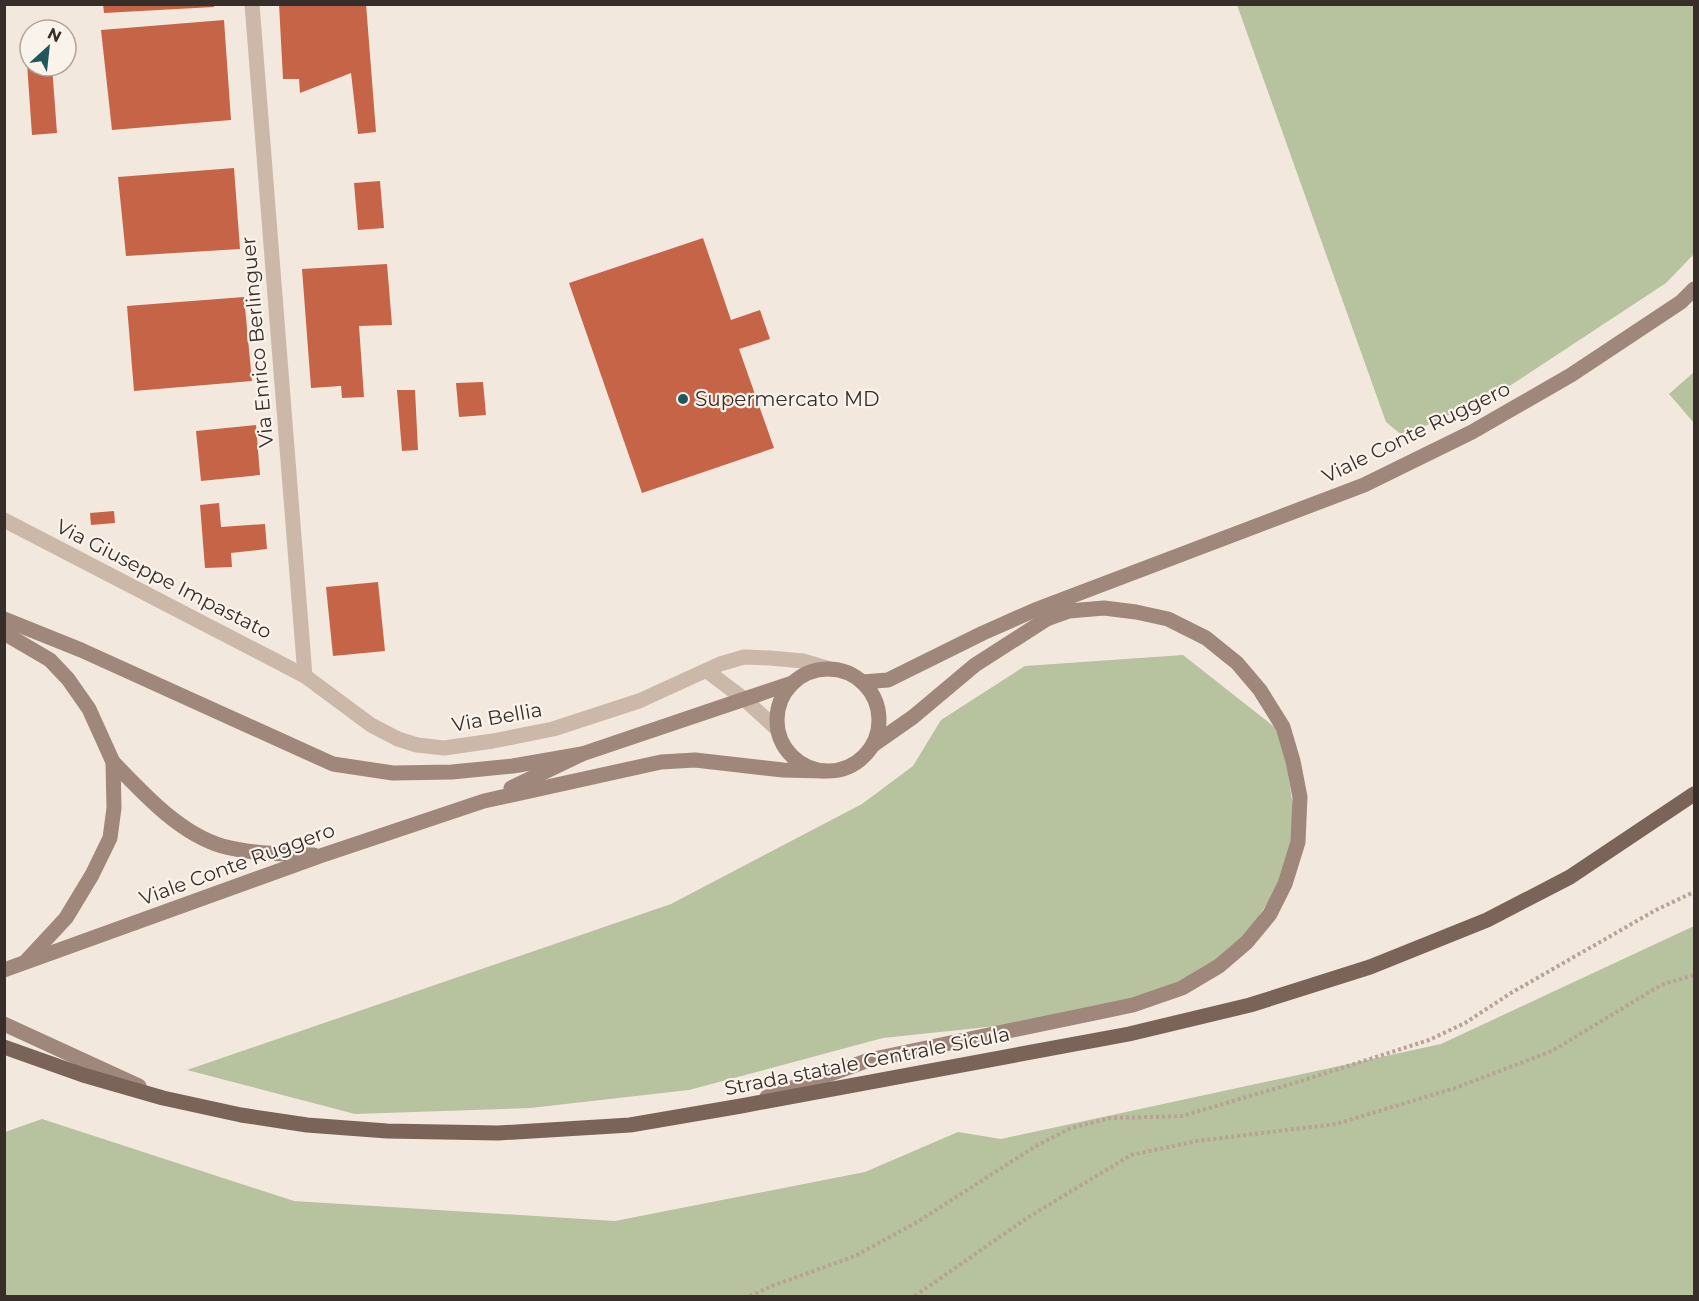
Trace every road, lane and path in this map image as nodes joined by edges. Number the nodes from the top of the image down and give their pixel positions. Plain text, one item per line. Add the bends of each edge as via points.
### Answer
1 (252, 4) edge
2 (1695, 289) edge
3 (4, 520) edge
4 (1101, 585) junction
5 (4, 619) edge
6 (1044, 620) junction
7 (4, 633) edge
8 (830, 669) junction
9 (707, 670) junction
10 (305, 676) junction
11 (862, 682) junction
12 (792, 683) junction
13 (744, 699) junction
14 (777, 729) junction
15 (873, 745) junction
16 (582, 754) junction
17 (113, 762) junction
18 (824, 771) junction
19 (1695, 794) edge
20 (484, 801) junction
21 (320, 856) junction
22 (1695, 892) edge
23 (24, 963) junction
24 (4, 969) edge
25 (1695, 975) edge
26 (4, 1024) edge
27 (4, 1047) edge
28 (163, 1098) junction
29 (741, 1106) junction
30 (750, 1296) edge
31 (915, 1296) edge

1 - 10 street, Via Enrico Berlinguer
2 - 4 main road, Viale Conte Ruggero via 1682,302 1571,375 1472,432 1364,485
3 - 10 street, Via Giuseppe Impastato
4 - 6 main road
4 - 11 main road via 1025,614 888,680
5 - 16 main road via 333,764 393,773 452,772
6 - 15 main road via 975,665
6 - 29 main road via 1070,611 1104,608 1168,620 1206,638 1237,663 1260,690 1283,727 1300,797 1298,842 1285,884 1270,914 1247,942 1219,966 1182,988 1133,1005 869,1060
7 - 17 main road via 50,660 68,679 89,709
8 - 9 street, Via Bellia via 803,661 744,657
8 - 11 main road via 847,672
8 - 12 main road via 816,670
9 - 10 street, Via Bellia via 639,701 553,729 444,748 398,739 371,725
9 - 13 street
11 - 15 main road via 873,695 878,712
12 - 13 main road
12 - 14 main road via 782,696
13 - 14 street
13 - 16 main road
14 - 18 main road via 794,758
15 - 18 main road via 852,765
16 - 20 main road
17 - 21 main road via 156,806 221,845 256,852
17 - 23 main road via 110,838 66,918
18 - 20 main road via 694,760 661,762
19 - 29 main road, Strada statale Centrale Sicula via 1570,877 1487,920 1370,967 1250,1005 1129,1034
20 - 21 main road, Viale Conte Ruggero
21 - 23 main road, Viale Conte Ruggero
22 - 30 path via 1656,910 1466,1023 1429,1040 1182,1116 1110,1118 1071,1128 855,1256
23 - 24 main road, Viale Conte Ruggero
25 - 31 path via 1661,985 1552,1051 1455,1088 1336,1124 1197,1141 1131,1155 1027,1218
26 - 28 main road
27 - 28 main road, Strada statale Centrale Sicula
28 - 29 main road, Strada statale Centrale Sicula via 308,1125 420,1132 498,1133 630,1125

